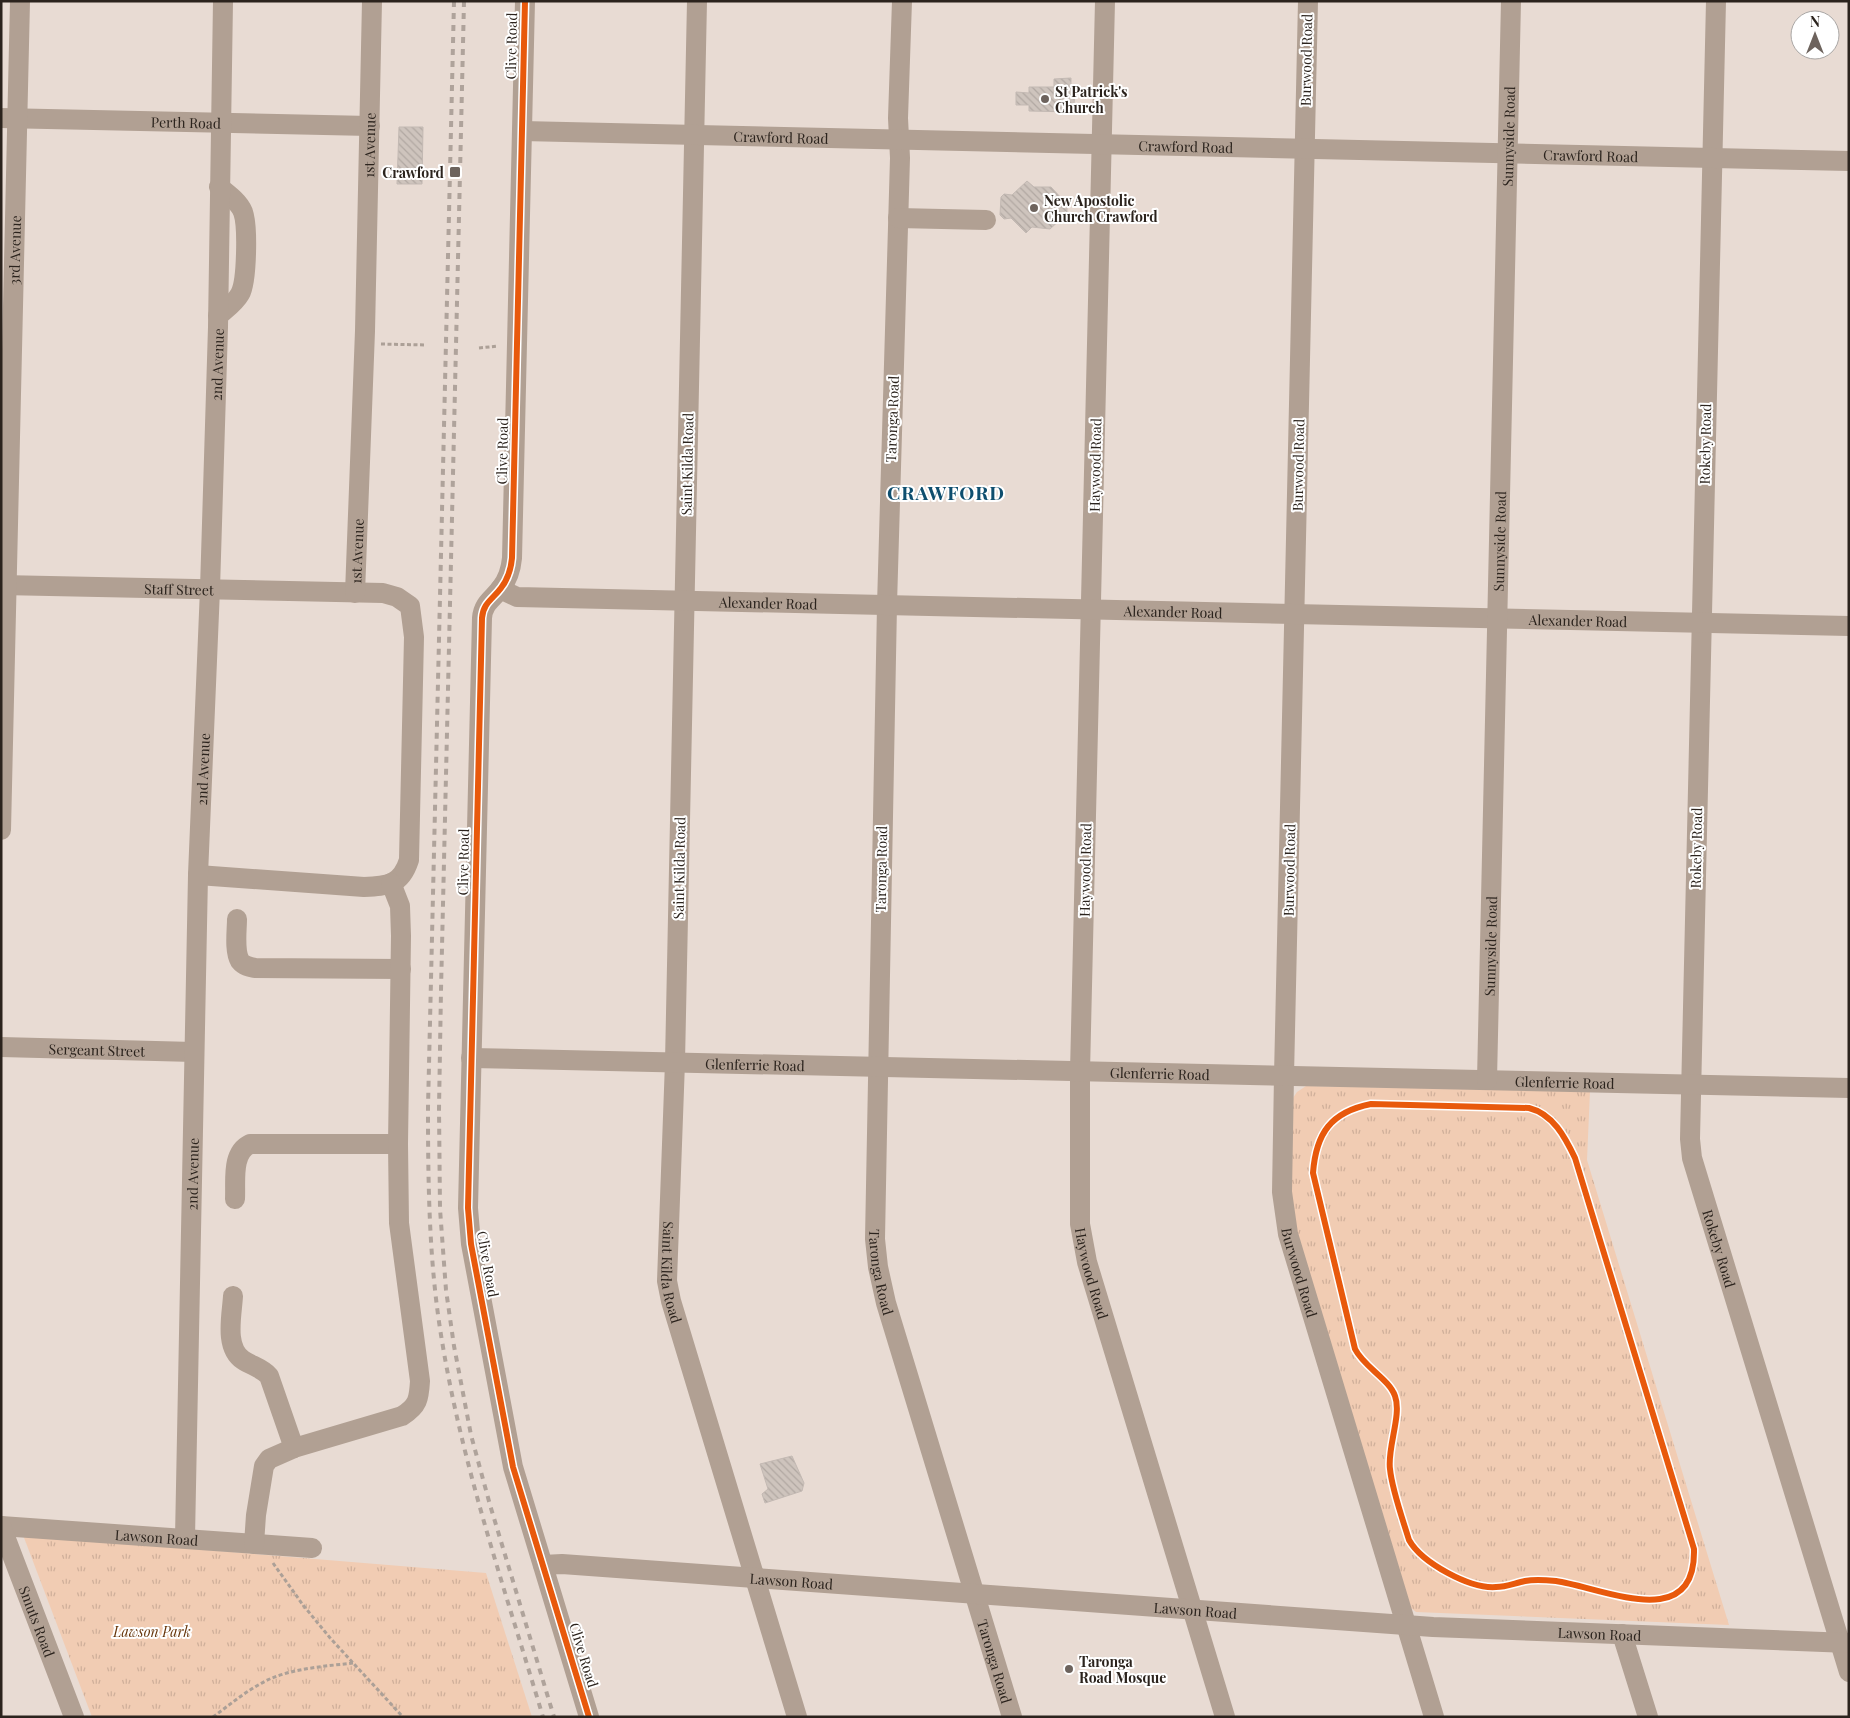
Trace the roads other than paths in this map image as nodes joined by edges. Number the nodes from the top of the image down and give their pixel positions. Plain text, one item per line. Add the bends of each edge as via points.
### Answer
1 (20, 1) edge
2 (223, 1) edge
3 (372, 1) edge
4 (525, 1) edge
5 (697, 1) edge
6 (902, 1) edge
7 (1105, 1) edge
8 (1308, 1) edge
9 (1511, 1) edge
10 (1716, 1) edge
11 (9, 118) edge
12 (220, 123) junction
13 (370, 126) junction
14 (522, 131) junction
15 (694, 135) junction
16 (899, 139) junction
17 (1102, 144) junction
18 (1304, 149) junction
19 (1508, 153) junction
20 (1712, 158) junction
21 (1849, 161) edge
22 (219, 187) junction
23 (898, 218) junction
24 (986, 220) dead end
25 (218, 316) junction
26 (4, 585) edge
27 (210, 589) junction
28 (500, 589) junction
29 (355, 593) junction
30 (685, 601) junction
31 (887, 605) junction
32 (1092, 610) junction
33 (1294, 614) junction
34 (1497, 619) junction
35 (1701, 623) junction
36 (1849, 626) edge
37 (1, 830) edge
38 (198, 875) junction
39 (391, 883) junction
40 (237, 919) dead end
41 (401, 969) junction
42 (1, 1047) edge
43 (194, 1052) junction
44 (472, 1058) junction
45 (675, 1062) junction
46 (877, 1067) junction
47 (1080, 1072) junction
48 (1284, 1076) junction
49 (1487, 1080) junction
50 (1690, 1085) junction
51 (1849, 1088) edge
52 (398, 1144) junction
53 (235, 1199) dead end
54 (233, 1296) dead end
55 (294, 1448) junction
56 (1, 1526) edge
57 (185, 1538) junction
58 (261, 1544) junction
59 (312, 1548) dead end
60 (543, 1565) junction
61 (755, 1578) junction
62 (974, 1594) junction
63 (1191, 1609) junction
64 (1406, 1625) junction
65 (1622, 1634) junction
66 (1844, 1643) edge
67 (1849, 1672) edge
68 (74, 1717) edge
69 (589, 1717) edge
70 (797, 1717) edge
71 (1012, 1717) edge
72 (1224, 1717) edge
73 (1434, 1717) edge
74 (1648, 1717) edge

1 - 11 street, 3rd Avenue
2 - 12 street, 2nd Avenue
3 - 13 street, 1st Avenue
4 - 14 street, Clive Road
5 - 15 street, Saint Kilda Road
6 - 16 street, Taronga Road
7 - 17 street, Haywood Road
8 - 18 street, Burwood Road
9 - 19 street, Sunnyside Road
10 - 20 street, Rokeby Road
11 - 12 street, Perth Road
11 - 26 street, 3rd Avenue
12 - 13 street, Perth Road
12 - 22 street, 2nd Avenue
13 - 29 street, 1st Avenue
14 - 15 street, Crawford Road
14 - 28 street, Clive Road via 512,558 510,573
15 - 16 street, Crawford Road
15 - 30 street, Saint Kilda Road
16 - 17 street, Crawford Road
16 - 23 street, Taronga Road
17 - 18 street, Crawford Road
17 - 32 street, Haywood Road
18 - 19 street, Crawford Road
18 - 33 street, Burwood Road
19 - 20 street, Crawford Road
19 - 34 street, Sunnyside Road
20 - 21 street, Crawford Road
20 - 35 street, Rokeby Road
22 - 25 street, 2nd Avenue
22 - 25 street via 236,201 243,212 246,230 242,292
23 - 24 street
23 - 31 street, Taronga Road
25 - 27 street, 2nd Avenue
26 - 27 street, Staff Street
26 - 37 street, 3rd Avenue
27 - 29 street, Staff Street
27 - 38 street, 2nd Avenue
28 - 30 street, Alexander Road via 517,597
28 - 44 street, Clive Road via 484,607 482,618
29 - 39 street, 1st Avenue via 383,593 397,597 410,606 413,621 409,860 405,871
30 - 31 street, Alexander Road
30 - 45 street, Saint Kilda Road
31 - 32 street, Alexander Road
31 - 46 street, Taronga Road
32 - 33 street, Alexander Road
32 - 47 street, Haywood Road
33 - 34 street, Alexander Road
33 - 48 street, Burwood Road
34 - 35 street, Alexander Road
34 - 49 street, Sunnyside Road
35 - 36 street, Alexander Road
35 - 50 street, Rokeby Road
38 - 39 street via 364,887
38 - 43 street, 2nd Avenue
39 - 41 street via 400,906
40 - 41 street via 240,960 246,966
41 - 52 street
42 - 43 street, Sergeant Street
43 - 57 street, 2nd Avenue
44 - 45 street, Glenferrie Road
44 - 60 street, Clive Road via 468,1208 471,1244 513,1468
45 - 46 street, Glenferrie Road
45 - 61 street, Saint Kilda Road via 669,1292
46 - 47 street, Glenferrie Road
46 - 62 street, Taronga Road via 874,1224 878,1267
47 - 48 street, Glenferrie Road
47 - 63 street, Haywood Road via 1079,1211 1083,1250
48 - 49 street, Glenferrie Road
48 - 64 street, Burwood Road via 1282,1192 1288,1234
49 - 50 street, Glenferrie Road
50 - 51 street, Glenferrie Road
50 - 66 street, Rokeby Road via 1692,1158
52 - 53 street via 250,1144 238,1154
52 - 55 street via 400,1230 420,1381 419,1397 413,1409 402,1416
54 - 55 street via 233,1348 243,1360 270,1376
55 - 58 street via 269,1458 264,1466 256,1515
56 - 57 street, Lawson Road
56 - 68 street, Smuts Road
57 - 58 street, Lawson Road
58 - 59 street, Lawson Road
60 - 61 street, Lawson Road
60 - 69 street, Clive Road
61 - 62 street, Lawson Road
61 - 70 street, Saint Kilda Road
62 - 63 street, Lawson Road
62 - 71 street, Taronga Road
63 - 64 street, Lawson Road
63 - 72 street, Haywood Road
64 - 65 street, Lawson Road
64 - 73 street, Burwood Road
65 - 66 street, Lawson Road
65 - 74 street
66 - 67 street, Rokeby Road

